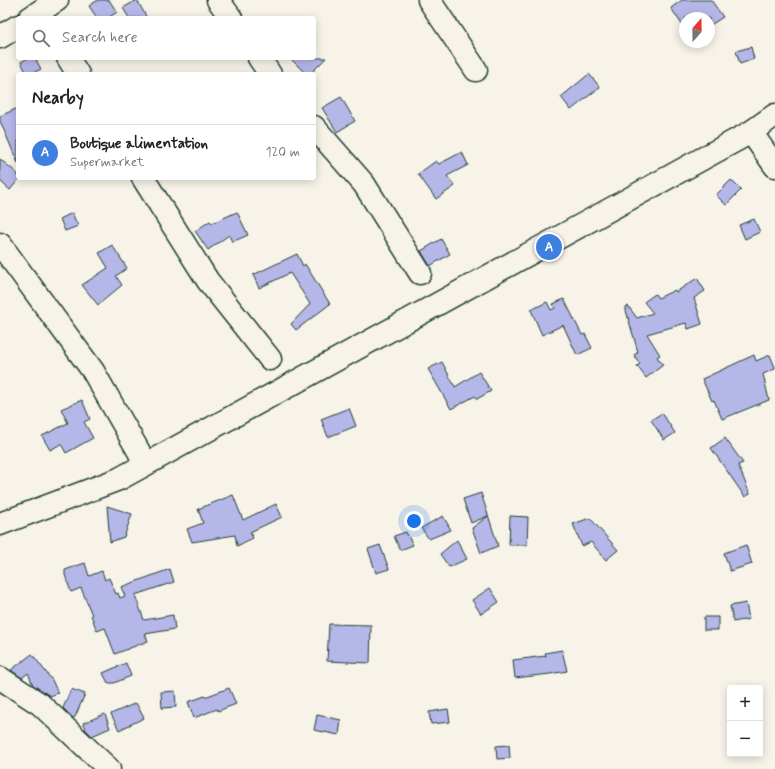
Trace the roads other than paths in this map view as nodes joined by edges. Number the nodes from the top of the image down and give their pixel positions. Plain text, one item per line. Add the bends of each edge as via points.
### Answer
1 (57, 0) edge
2 (218, 0) edge
3 (429, 0) edge
4 (36, 12) edge
5 (229, 16) edge
6 (16, 27) edge
7 (0, 37) edge
8 (69, 60) edge
9 (260, 60) edge
10 (476, 70) dead end
11 (77, 72) edge
12 (269, 72) edge
13 (775, 115) edge
14 (316, 129) edge
15 (751, 132) junction
16 (775, 166) edge
17 (144, 180) edge
18 (0, 244) edge
19 (420, 273) dead end
20 (270, 359) dead end
21 (146, 464) junction
22 (0, 524) edge
23 (0, 678) edge
24 (109, 769) edge

1 - 4 street
2 - 5 street
3 - 10 street
6 - 7 street
8 - 11 street
9 - 12 street
13 - 15 street
14 - 19 street via 364,184
15 - 16 street
15 - 21 street
17 - 20 street via 208,281
18 - 21 street via 93,371
21 - 22 street via 119,479
23 - 24 street via 40,704

